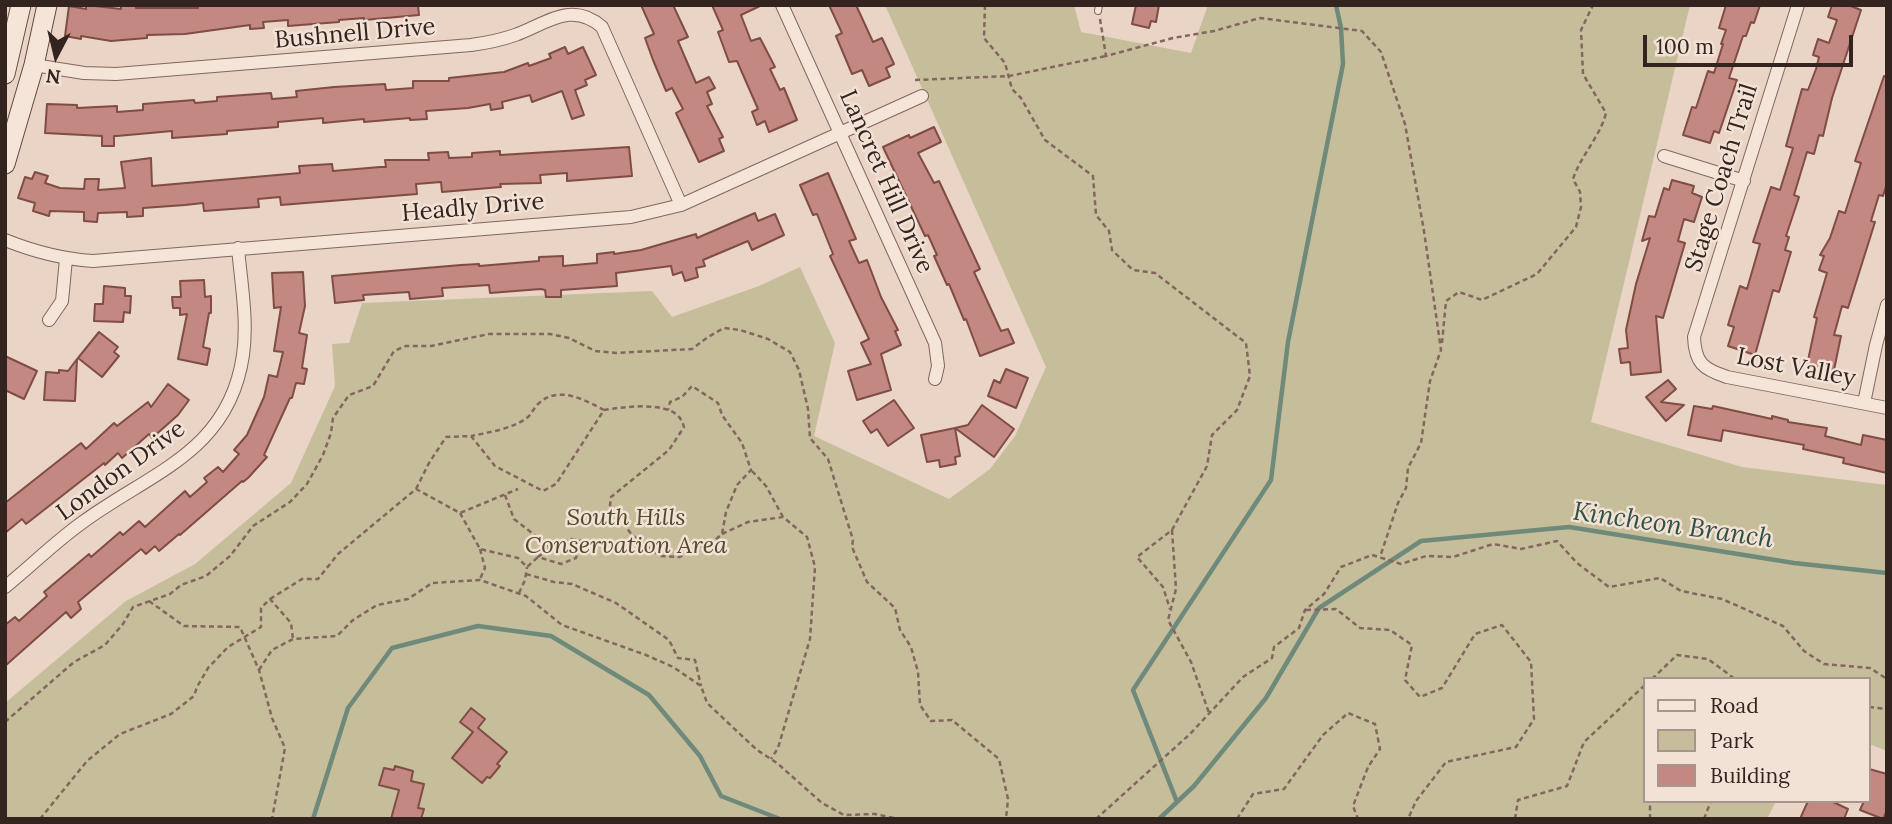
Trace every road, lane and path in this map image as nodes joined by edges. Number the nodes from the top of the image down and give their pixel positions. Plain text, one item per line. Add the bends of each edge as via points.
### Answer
1 (21, 5) edge
2 (47, 5) edge
3 (782, 5) edge
4 (985, 5) edge
5 (1593, 5) edge
6 (1798, 5) edge
7 (1099, 8) edge
8 (1106, 56) junction
9 (34, 65) junction
10 (5, 74) edge
11 (1009, 76) junction
12 (915, 80) dead end
13 (922, 96) dead end
14 (841, 134) junction
15 (1664, 156) dead end
16 (5, 164) edge
17 (1744, 181) junction
18 (681, 205) junction
19 (5, 240) edge
20 (238, 248) junction
21 (66, 259) junction
22 (1887, 304) edge
23 (49, 320) dead end
24 (1441, 350) junction
25 (1700, 363) joint
26 (935, 379) dead end
27 (1864, 403) junction
28 (1887, 408) edge
29 (604, 410) junction
30 (668, 410) junction
31 (471, 436) junction
32 (751, 470) junction
33 (416, 489) junction
34 (518, 489) dead end
35 (505, 495) junction
36 (460, 513) junction
37 (783, 517) junction
38 (1172, 530) junction
39 (722, 534) junction
40 (550, 547) junction
41 (480, 549) junction
42 (538, 557) junction
43 (1380, 557) junction
44 (527, 567) junction
45 (526, 574) junction
46 (480, 580) junction
47 (5, 587) edge
48 (519, 593) junction
49 (270, 599) junction
50 (149, 601) junction
51 (1170, 608) junction
52 (1305, 610) junction
53 (245, 636) junction
54 (293, 639) junction
55 (258, 670) junction
56 (1654, 677) edge
57 (1732, 677) edge
58 (1887, 679) edge
59 (701, 686) junction
60 (1644, 686) edge
61 (1209, 713) junction
62 (5, 722) edge
63 (771, 759) junction
64 (40, 819) edge
65 (272, 819) edge
66 (899, 819) edge
67 (1006, 819) edge
68 (1096, 819) edge
69 (1237, 819) edge
70 (1358, 819) edge
71 (1408, 819) edge
72 (1515, 819) edge

1 - 10 main road
2 - 9 main road
3 - 14 street, Lancret Hill Drive
4 - 11 path via 984,38 1005,63
5 - 24 path via 1581,30 1583,74 1606,113 1573,179 1580,192 1576,227 1537,274 1482,300 1459,292 1446,301
6 - 17 street, Stage Coach Trail
7 - 8 path
8 - 11 path
8 - 24 path via 1260,18 1362,30 1381,52 1405,124
9 - 16 main road
9 - 18 street, Bushnell Drive via 83,74 116,74 471,46 576,13 602,27
11 - 12 path
11 - 38 path via 1012,89 1045,140 1093,176 1097,215 1109,231 1112,250 1133,270 1155,273 1246,343 1250,376 1237,410 1212,435 1207,466
13 - 14 street, Headly Drive
14 - 18 street, Headly Drive
14 - 26 street, Lancret Hill Drive via 935,343
15 - 17 street
17 - 25 street, Stage Coach Trail via 1694,337
18 - 20 street, Headly Drive via 631,217
19 - 21 street, Headly Drive
20 - 21 street, Headly Drive via 93,261
20 - 47 street, London Drive via 243,355 233,391 214,427 184,457 82,522
21 - 23 street via 62,301
22 - 27 street
24 - 43 path via 1430,381 1421,443 1408,468 1406,488
25 - 27 street, Lost Valley via 1727,377
27 - 28 street, Lost Valley
29 - 30 path via 636,406
29 - 31 path via 560,393 540,402 527,418
29 - 31 path via 556,484 543,491 495,466
30 - 32 path via 670,402 692,386 718,403 742,443
30 - 39 path via 679,416 684,427 669,450 611,497 610,505 632,535 660,555 679,557
31 - 33 path via 446,437
32 - 37 path
32 - 39 path via 737,485
33 - 36 path
33 - 49 path via 338,554 318,579 302,579
34 - 35 path
35 - 36 path
35 - 40 path via 514,519
36 - 41 path
37 - 39 path via 748,522
37 - 63 path via 807,537 815,567 814,611 810,639
38 - 51 path via 1176,589
38 - 51 path via 1137,557 1163,587
40 - 42 path
40 - 42 path via 572,539 581,541 576,558 561,564
41 - 44 path via 517,558
41 - 46 path via 485,568
42 - 44 path
43 - 52 path via 1372,555 1341,567 1324,594
43 - 58 path via 1401,564 1426,556 1453,557 1493,544 1521,549 1558,541 1577,563 1609,587 1660,578 1681,591 1723,599 1783,626 1804,651 1824,664 1870,668
44 - 45 path
45 - 48 path
45 - 59 path via 572,584 616,603 669,640 678,658 695,660
46 - 48 path
46 - 54 path via 432,583 408,599 377,606 337,636
48 - 59 path via 562,625 646,655
49 - 53 path via 261,608 261,627
49 - 54 path via 291,623
50 - 53 path via 184,626 240,627
50 - 62 path via 133,607 105,645 74,662
50 - 67 path via 206,576 230,556 253,526 290,502 307,484 323,455 333,418 349,395 373,386 394,351 489,334 550,334 595,351 670,352 692,349 724,328 740,330 790,352 799,370 810,438 828,458 852,547 867,582 895,608 911,647 920,705 931,721 952,720 999,759 1008,799
51 - 61 path via 1168,620 1191,662
52 - 61 path via 1299,628 1274,648 1272,658 1242,677
52 - 71 path via 1336,609 1360,628 1390,630 1412,645 1405,680 1420,697 1442,688 1475,634 1502,625 1531,662 1534,719 1516,747 1446,762
53 - 55 path
53 - 64 path via 208,668 194,696 171,714 120,734 87,761
54 - 55 path via 272,650
55 - 65 path via 285,748
56 - 57 path via 1677,655 1708,659
59 - 63 path via 708,703
60 - 72 path via 1584,742 1567,786 1518,800
61 - 68 path
63 - 66 path via 822,803 844,815
69 - 70 path via 1252,794 1284,789 1323,735 1348,713 1376,724 1380,749 1353,806

